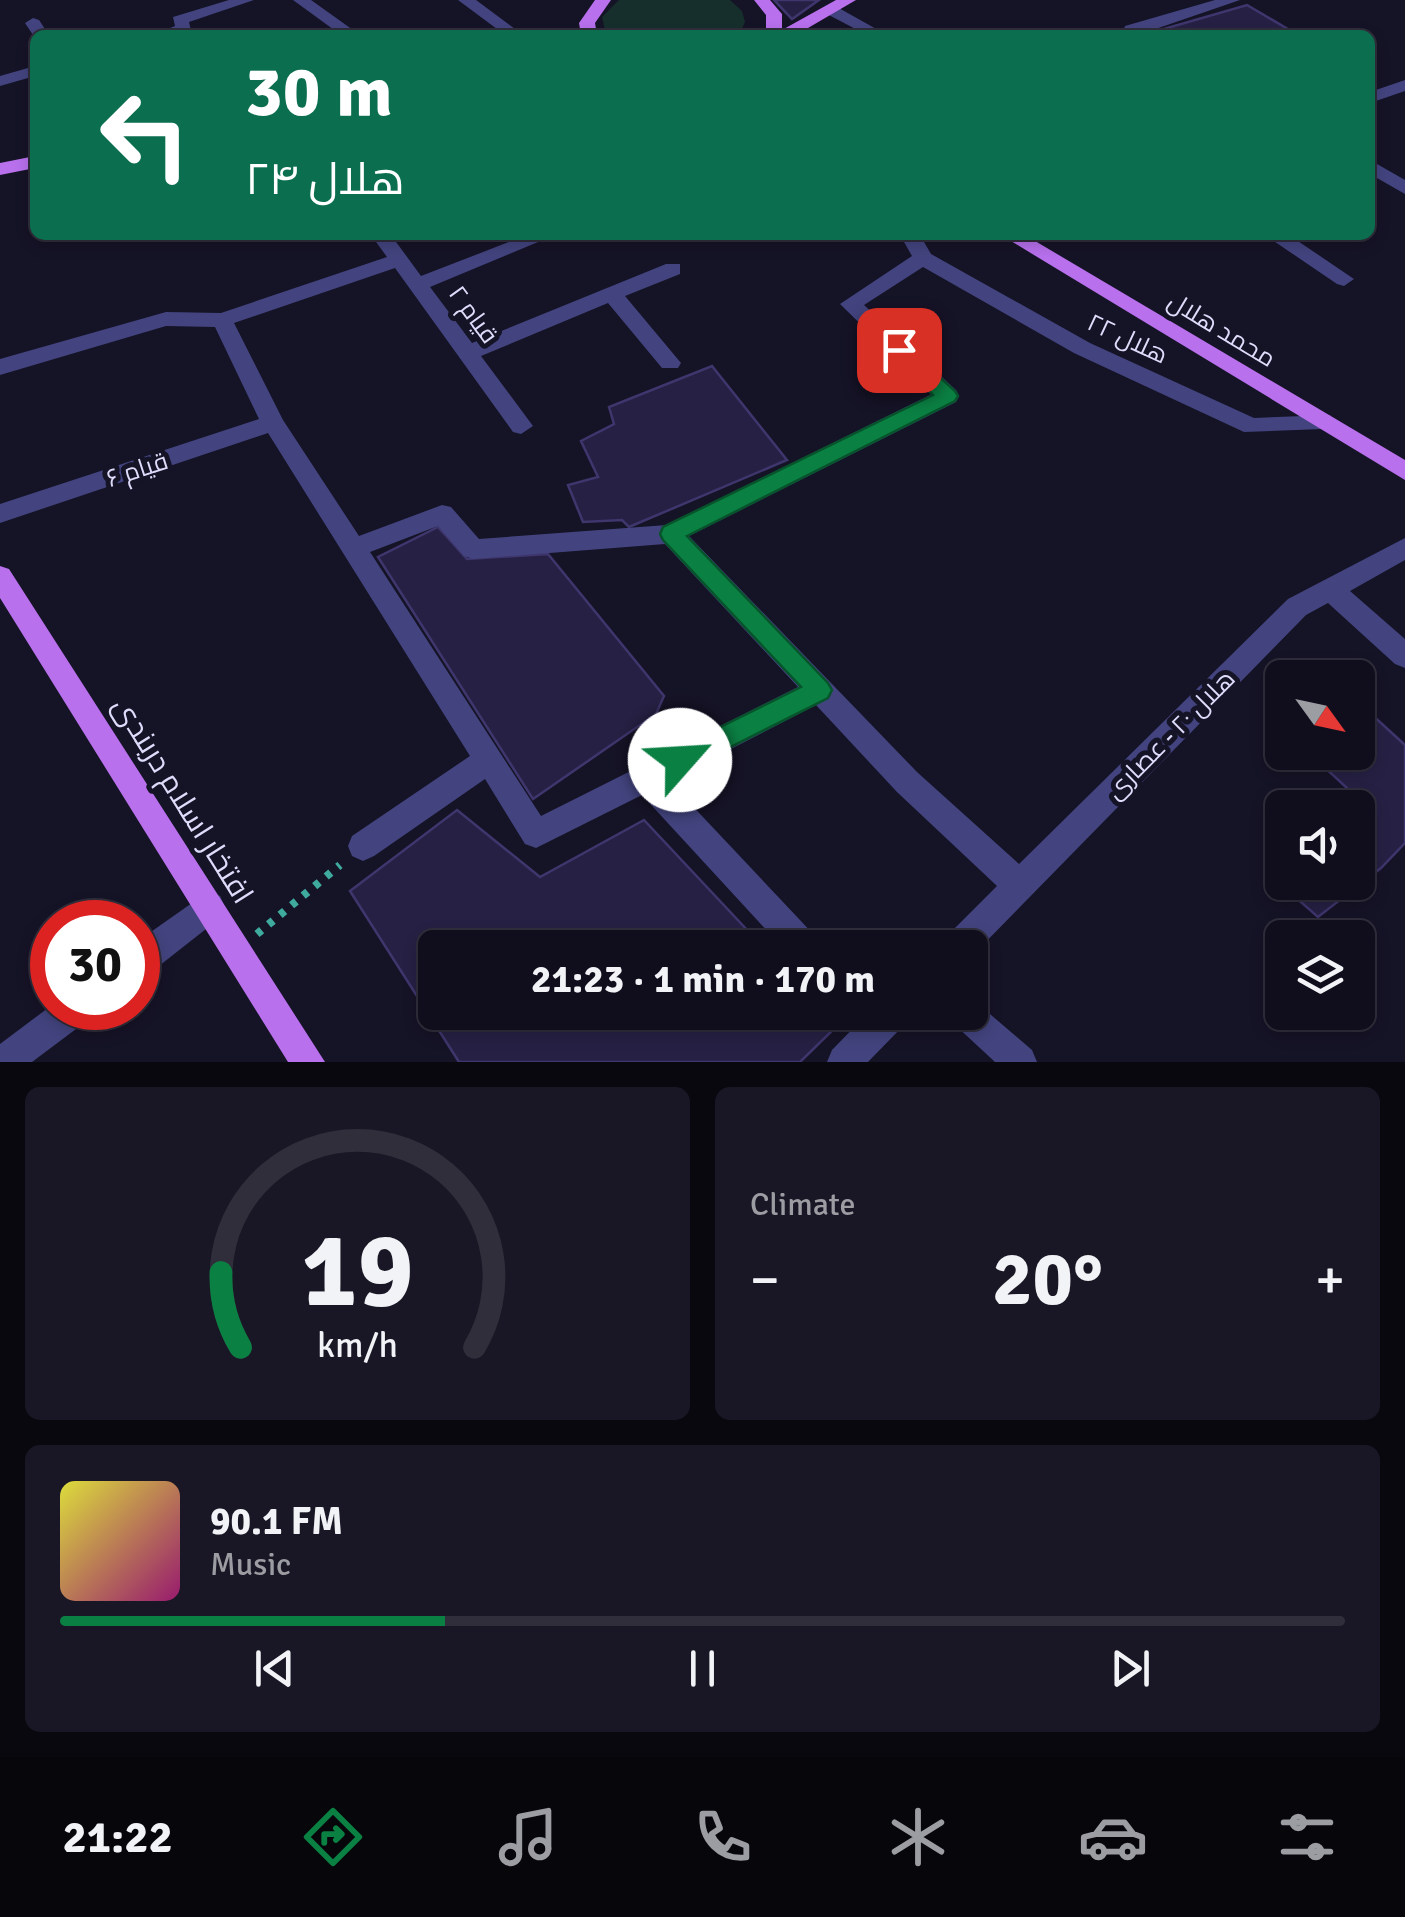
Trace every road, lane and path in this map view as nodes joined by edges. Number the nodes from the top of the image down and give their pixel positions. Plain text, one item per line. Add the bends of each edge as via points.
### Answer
1 (246, 0) edge
2 (301, 0) edge
3 (466, 0) edge
4 (603, 0) edge
5 (762, 0) edge
6 (848, 0) edge
7 (1232, 0) edge
8 (831, 10) junction
9 (178, 30) edge
10 (345, 30) edge
11 (508, 30) edge
12 (588, 30) edge
13 (774, 30) edge
14 (793, 30) edge
15 (869, 30) edge
16 (1132, 30) edge
17 (30, 72) edge
18 (0, 81) edge
19 (1405, 85) edge
20 (1377, 95) edge
21 (1405, 104) edge
22 (30, 163) edge
23 (1375, 169) edge
24 (0, 170) edge
25 (1405, 188) edge
26 (385, 240) edge
27 (532, 240) edge
28 (913, 240) edge
29 (1019, 240) edge
30 (1283, 240) edge
31 (923, 258) junction
32 (400, 259) junction
33 (674, 269) dead end
34 (1344, 279) dead end
35 (419, 284) junction
36 (612, 294) junction
37 (222, 320) junction
38 (468, 352) junction
39 (670, 362) dead end
40 (0, 367) edge
41 (1322, 421) junction
42 (273, 423) junction
43 (521, 426) dead end
44 (1405, 470) edge
45 (0, 514) edge
46 (671, 534) junction
47 (354, 548) junction
48 (1405, 548) edge
49 (0, 576) edge
50 (1330, 589) junction
51 (1405, 656) edge
52 (820, 690) junction
53 (490, 759) junction
54 (645, 778) junction
55 (363, 846) joint
56 (1019, 885) junction
57 (210, 907) junction
58 (788, 930) edge
59 (975, 930) edge
60 (160, 944) edge
61 (237, 950) junction
62 (47, 1030) edge
63 (869, 1030) edge
64 (985, 1030) edge
65 (4, 1062) edge
66 (308, 1062) edge
67 (844, 1062) edge
68 (1020, 1062) edge

1 - 9 street via 180,20 185,28
2 - 10 street
3 - 11 street
4 - 12 main road
5 - 13 main road via 774,14
6 - 8 main road
7 - 16 street
8 - 14 main road
8 - 15 street
17 - 18 street
19 - 20 street
20 - 21 street
22 - 24 main road
23 - 25 street
26 - 32 street, قیام ۲
27 - 35 street
28 - 31 street
29 - 41 main road, محمد هلال
30 - 34 street
31 - 41 street, هلال ۲۲ via 1082,348 1252,426
31 - 46 street via 850,304 948,396
32 - 35 street, قیام ۲
32 - 37 street
33 - 36 street
35 - 38 street, قیام ۲
36 - 38 street
36 - 39 street
37 - 40 street via 166,320
37 - 42 street
38 - 43 street, قیام ۲
41 - 44 main road, محمد هلال
42 - 45 street, قیام ۶
42 - 47 street
46 - 47 street via 473,549 442,514
46 - 52 street
47 - 53 street
48 - 50 street, هلال ۲۰ - عصاری
49 - 57 main road, افتخار اسلام دربندی
50 - 51 street
50 - 56 street, هلال ۲۰ - عصاری via 1297,607
52 - 54 street
52 - 56 street
53 - 54 street via 536,834
53 - 55 street
54 - 58 street
55 - 61 path
56 - 59 street, هلال ۲۰ - عصاری
57 - 60 street
57 - 61 main road, افتخار اسلام دربندی
61 - 66 main road, افتخار اسلام دربندی
62 - 65 street
63 - 67 street
64 - 68 street

